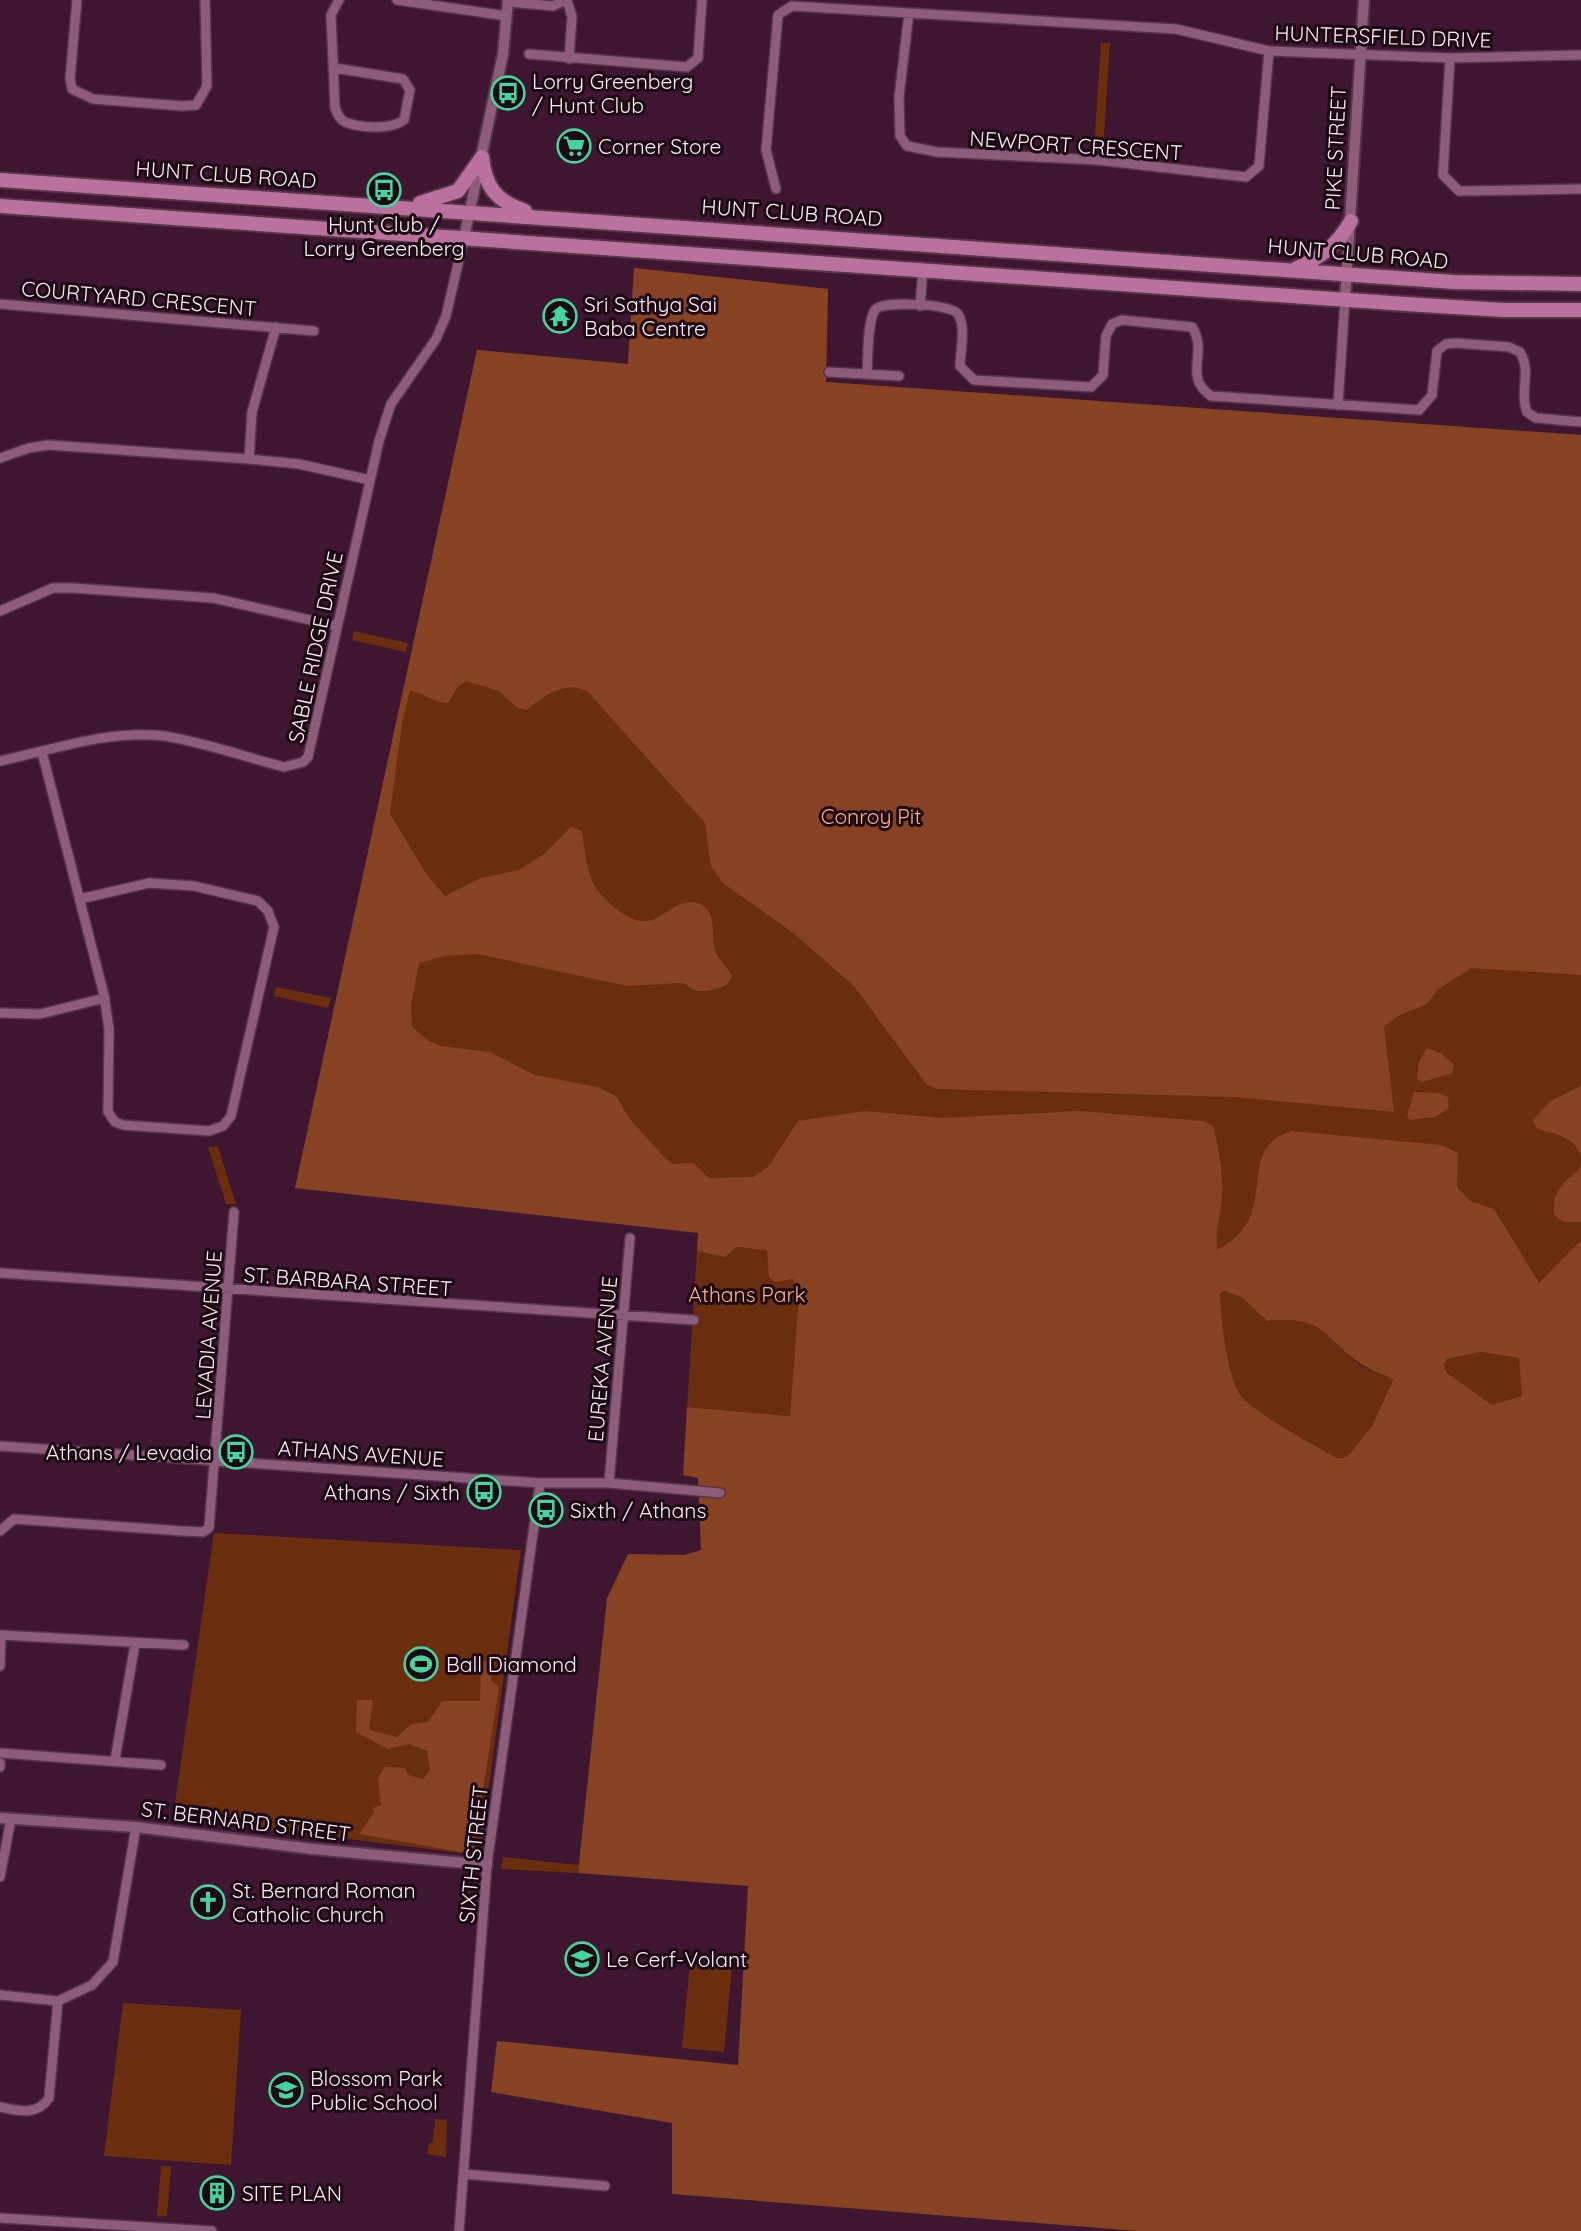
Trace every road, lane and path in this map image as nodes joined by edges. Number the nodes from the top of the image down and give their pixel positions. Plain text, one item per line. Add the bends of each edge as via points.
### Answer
1 (77, 0) edge
2 (205, 0) edge
3 (339, 0) edge
4 (397, 0) edge
5 (567, 0) edge
6 (702, 0) edge
7 (1364, 0) edge
8 (508, 1) edge
9 (909, 13) junction
10 (508, 16) junction
11 (1269, 51) junction
12 (529, 54) dead end
13 (1360, 54) junction
14 (1581, 55) edge
15 (1450, 58) junction
16 (569, 59) junction
17 (335, 68) junction
18 (482, 157) junction
19 (0, 180) edge
20 (776, 188) dead end
21 (1581, 189) edge
22 (0, 206) edge
23 (401, 206) junction
24 (469, 212) junction
25 (539, 217) junction
26 (1351, 221) junction
27 (464, 238) junction
28 (1295, 269) junction
29 (923, 270) junction
30 (1348, 275) junction
31 (1581, 284) edge
32 (1345, 299) junction
33 (0, 304) edge
34 (920, 306) junction
35 (1581, 310) edge
36 (276, 327) junction
37 (314, 331) dead end
38 (829, 372) dead end
39 (867, 374) junction
40 (899, 376) dead end
41 (1338, 405) junction
42 (1581, 422) edge
43 (0, 458) edge
44 (249, 459) junction
45 (370, 480) junction
46 (0, 611) edge
47 (337, 626) junction
48 (42, 752) junction
49 (0, 761) edge
50 (80, 899) junction
51 (105, 998) junction
52 (0, 1013) edge
53 (234, 1212) dead end
54 (630, 1238) dead end
55 (0, 1273) edge
56 (228, 1291) junction
57 (624, 1317) junction
58 (694, 1320) dead end
59 (0, 1446) edge
60 (217, 1461) junction
61 (540, 1483) junction
62 (609, 1483) junction
63 (720, 1493) dead end
64 (0, 1531) edge
65 (1, 1635) edge
66 (135, 1644) junction
67 (184, 1646) dead end
68 (0, 1666) edge
69 (0, 1753) edge
70 (115, 1760) junction
71 (161, 1765) dead end
72 (6, 1818) edge
73 (136, 1827) junction
74 (487, 1865) junction
75 (0, 1877) edge
76 (0, 1995) edge
77 (58, 2001) junction
78 (0, 2107) edge
79 (464, 2174) junction
80 (605, 2186) dead end
81 (0, 2218) edge
82 (212, 2231) edge
83 (459, 2231) edge

1 - 2 street via 72,89 93,99 182,106 195,105 207,86
3 - 17 street via 331,15
4 - 10 street
5 - 8 street via 553,6
5 - 16 street via 572,17
6 - 16 street via 698,58 687,67
7 - 13 street, PIKE STREET
8 - 10 street
9 - 11 street, HUNTERSFIELD DRIVE via 1176,29
9 - 11 street, NEWPORT CRESCENT via 899,97 900,136 907,146 937,152 1097,160 1246,177 1259,166
9 - 20 street, HUNTERSFIELD DRIVE via 792,6 778,15 766,150
10 - 18 street
11 - 13 street, HUNTERSFIELD DRIVE
12 - 16 street
13 - 15 street, HUNTERSFIELD DRIVE
13 - 26 street, PIKE STREET
14 - 15 street, HUNTERSFIELD DRIVE
15 - 21 street via 1443,175 1449,184 1458,191
17 - 17 street via 403,79 410,90 404,120 389,128 344,121 335,108
18 - 23 main road via 468,181 453,194
18 - 24 street
18 - 25 main road via 492,191 510,206
19 - 23 main road, HUNT CLUB ROAD
22 - 27 main road
23 - 24 main road, HUNT CLUB ROAD
24 - 25 main road, HUNT CLUB ROAD
24 - 27 street
25 - 28 main road, HUNT CLUB ROAD
26 - 28 main road via 1328,252
26 - 30 street, PIKE STREET
27 - 29 main road
27 - 45 street, SABLE RIDGE DRIVE via 446,316 436,339 391,404
28 - 30 main road, HUNT CLUB ROAD
29 - 32 main road
29 - 34 street
30 - 31 main road, HUNT CLUB ROAD
30 - 32 street, PIKE STREET
32 - 35 main road via 1503,310
32 - 41 street
33 - 36 street, COURTYARD CRESCENT
34 - 39 street via 877,307
34 - 41 street via 957,313 960,366 974,380 1091,387 1103,375 1106,335 1112,324 1122,320 1192,327 1198,338 1199,388 1211,396
36 - 37 street, COURTYARD CRESCENT
36 - 44 street, COURTYARD CRESCENT via 252,412
38 - 39 street
39 - 40 street
41 - 42 street via 1425,407 1432,395 1437,351 1455,343 1520,352 1527,369 1527,412 1536,418
43 - 44 street via 48,445
44 - 45 street via 299,464
45 - 47 street, SABLE RIDGE DRIVE
46 - 47 street via 53,588 73,588 213,598
47 - 48 street, SABLE RIDGE DRIVE via 311,751 303,762 284,767 155,736 109,737
48 - 49 street, SABLE RIDGE DRIVE
48 - 50 street
50 - 51 street
50 - 51 street via 149,883 178,884 255,900 272,918 274,927 231,1116 217,1130 123,1125 111,1118
51 - 52 street via 40,1014
53 - 56 street, LEVADIA AVENUE
54 - 57 street, EUREKA AVENUE
55 - 56 street, ST. BARBARA STREET
56 - 57 street, ST. BARBARA STREET
56 - 60 street, LEVADIA AVENUE
57 - 58 street, ST. BARBARA STREET
57 - 62 street, EUREKA AVENUE
59 - 60 street, ATHANS AVENUE
60 - 61 street, ATHANS AVENUE
60 - 64 street, LEVADIA AVENUE via 209,1528 203,1532 15,1519
61 - 62 street, ATHANS AVENUE
61 - 74 street, SIXTH STREET
62 - 63 street, ATHANS AVENUE
65 - 66 street
65 - 68 street
66 - 67 street
66 - 70 street
69 - 70 street
70 - 71 street
72 - 73 street, ST. BERNARD STREET
72 - 75 street
73 - 74 street, ST. BERNARD STREET
73 - 77 street via 113,1962 92,1984
74 - 79 street, SIXTH STREET
76 - 77 street
77 - 78 street via 50,2098 36,2110
79 - 80 street
79 - 83 street, SIXTH STREET
81 - 82 street

